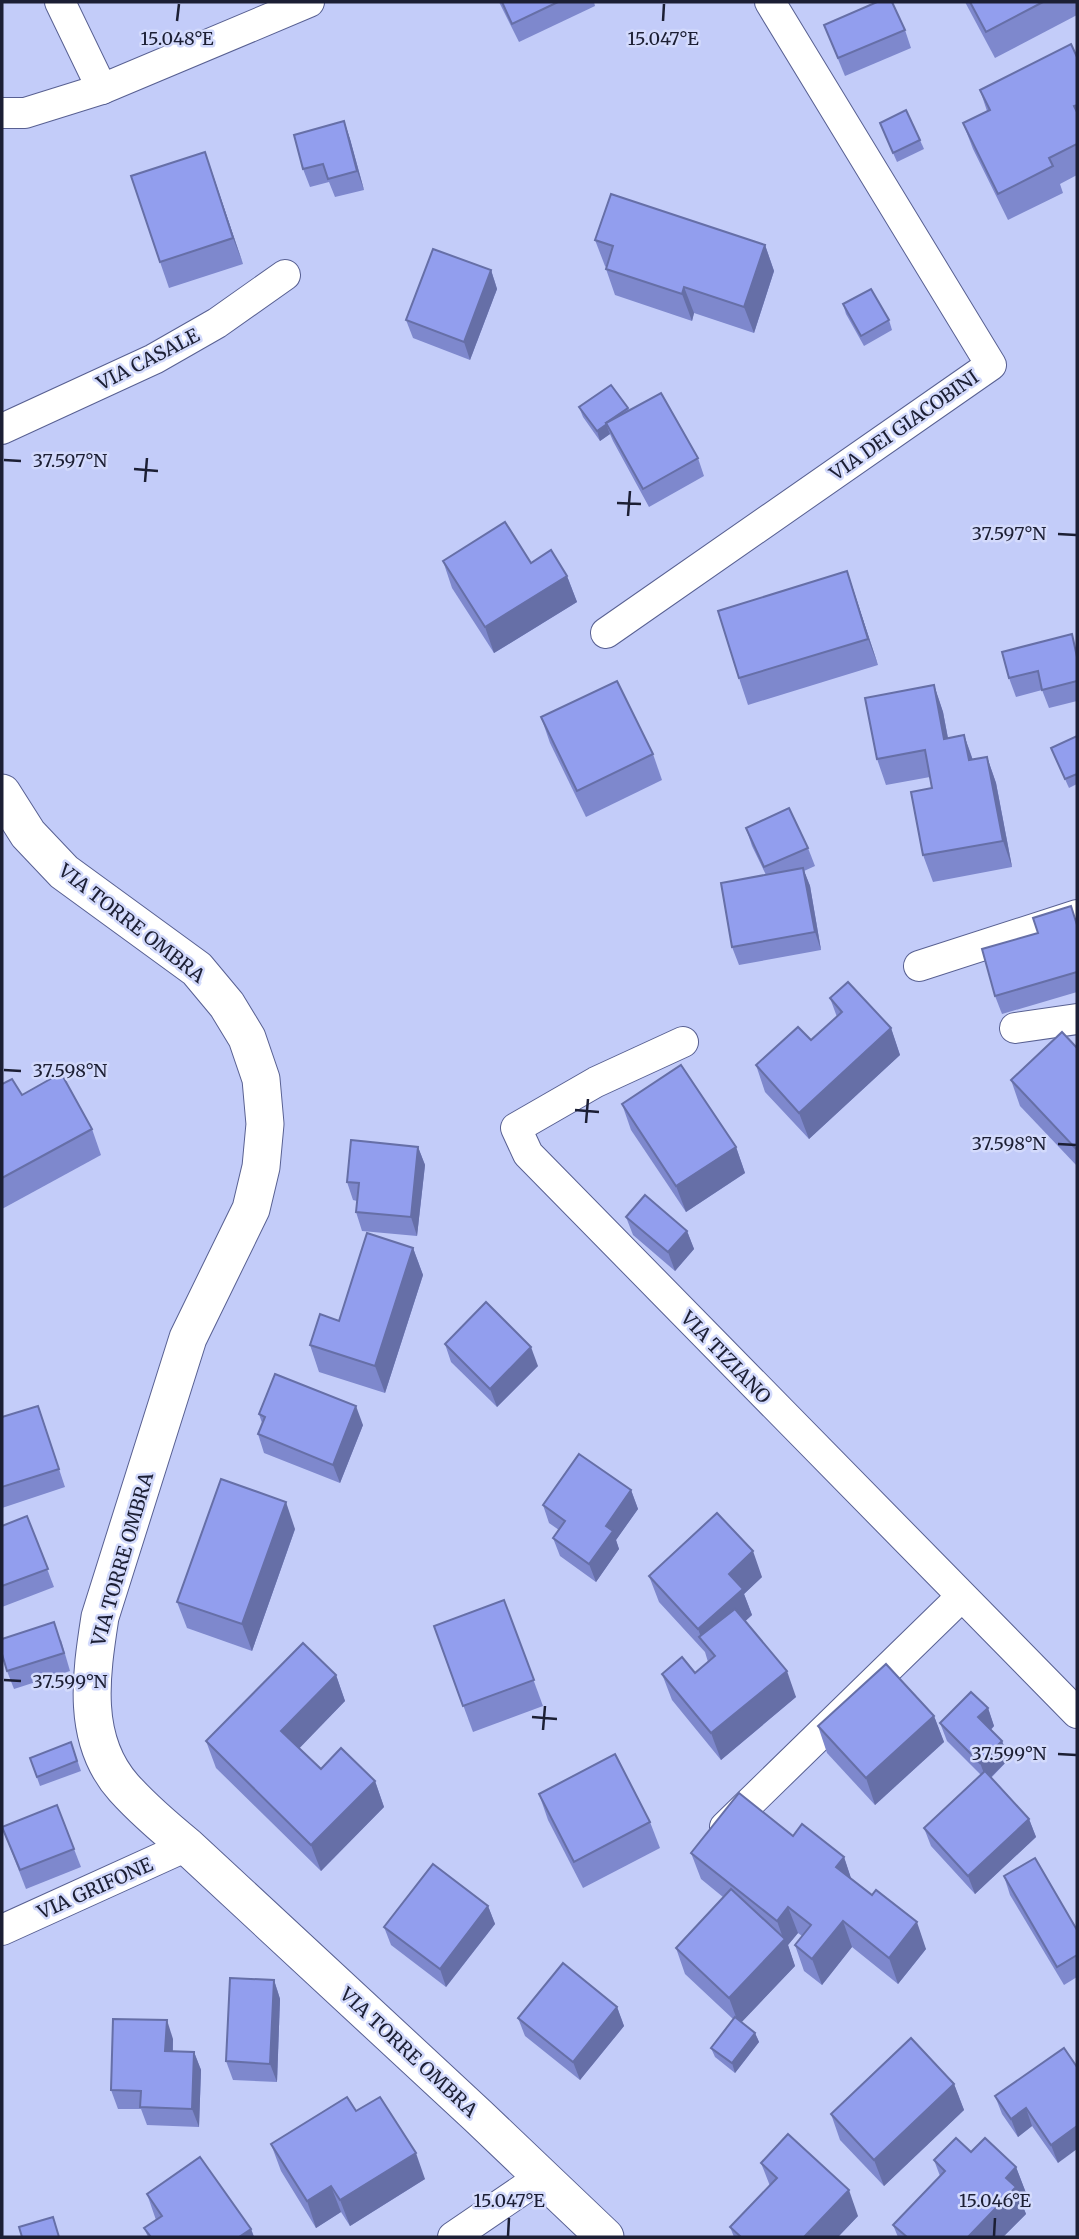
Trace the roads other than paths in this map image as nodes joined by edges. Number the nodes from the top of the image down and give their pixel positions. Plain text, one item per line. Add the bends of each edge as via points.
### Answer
1 (60, 2) edge
2 (309, 2) edge
3 (769, 2) edge
4 (102, 89) junction
5 (2, 113) edge
6 (285, 275) dead end
7 (2, 429) edge
8 (606, 632) dead end
9 (2, 793) edge
10 (1077, 915) edge
11 (919, 966) dead end
12 (1077, 1019) edge
13 (1015, 1028) dead end
14 (683, 1042) dead end
15 (961, 1597) junction
16 (1077, 1713) edge
17 (725, 1827) edge
18 (187, 1846) junction
19 (2, 1930) edge
20 (541, 2177) junction
21 (453, 2237) edge
22 (605, 2237) edge

1 - 4 street
2 - 4 street
3 - 8 street, VIA DEI GIACOBINI via 991,365
4 - 5 street via 25,114
6 - 7 street, VIA CASALE via 217,323 154,359
9 - 18 street, VIA TORRE OMBRA via 28,834 64,872 197,969 247,1038 261,1079 265,1124 251,1209 188,1338 100,1618 94,1657 90,1702 94,1729 109,1766 147,1812
10 - 11 street
12 - 13 street
14 - 15 street, VIA TIZIANO via 596,1082 516,1128 528,1154
15 - 16 street, VIA TIZIANO
15 - 17 street
18 - 19 street, VIA GRIFONE
18 - 20 street, VIA TORRE OMBRA
20 - 21 street
20 - 22 street, VIA TORRE OMBRA

